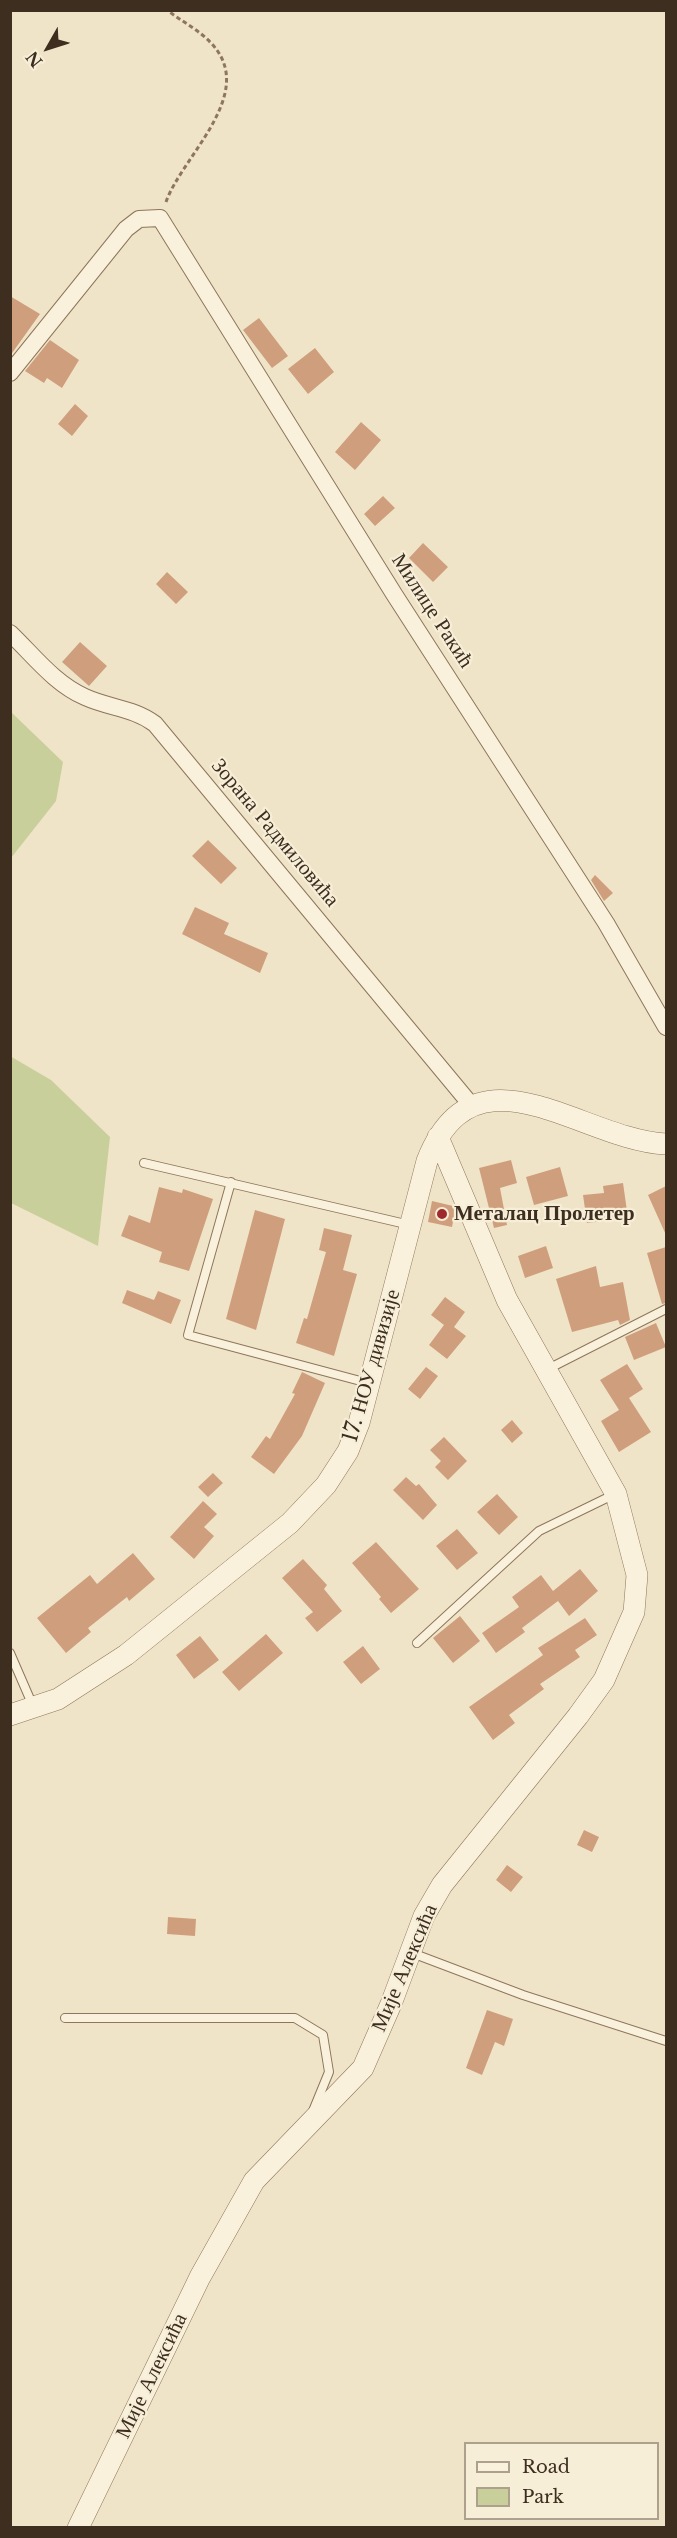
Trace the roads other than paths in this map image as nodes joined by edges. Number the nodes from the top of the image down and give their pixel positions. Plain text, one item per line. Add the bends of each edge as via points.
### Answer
1 (10, 373) edge
2 (10, 633) edge
3 (666, 1027) edge
4 (472, 1106) junction
5 (438, 1137) junction
6 (666, 1144) edge
7 (144, 1163) dead end
8 (231, 1182) junction
9 (411, 1225) junction
10 (666, 1309) edge
11 (546, 1370) junction
12 (371, 1383) junction
13 (616, 1494) junction
14 (417, 1643) dead end
15 (10, 1653) edge
16 (34, 1709) junction
17 (10, 1715) edge
18 (409, 1952) junction
19 (64, 2018) dead end
20 (666, 2041) edge
21 (308, 2125) junction
22 (78, 2528) edge

1 - 3 street, Милице Ракић via 126,230 140,219 160,218 394,594 606,923
2 - 4 street, Зорана Радмиловића via 62,685 99,703 138,713 155,724
4 - 5 street, 17. НОУ дивизије via 452,1120
4 - 6 street, 17. НОУ дивизије via 498,1099 520,1101 624,1137
5 - 9 street, 17. НОУ дивизије via 424,1172
5 - 11 street, Мије Алексића via 491,1267
7 - 8 lane
8 - 9 lane
8 - 12 lane via 188,1335
9 - 12 street, 17. НОУ дивизије
10 - 11 lane
11 - 13 street, Мије Алексића
12 - 16 street, 17. НОУ дивизије via 348,1451 326,1485 301,1512 126,1655 72,1691
13 - 14 lane via 539,1531
13 - 18 street, Мије Алексића via 637,1575 634,1612 604,1680 442,1885
15 - 16 lane
16 - 17 street, 17. НОУ дивизије
18 - 20 lane via 523,1995
18 - 21 street, Мије Алексића via 363,2068
19 - 21 lane via 296,2018 323,2035 329,2072
21 - 22 street, Мије Алексића via 254,2181 200,2277

